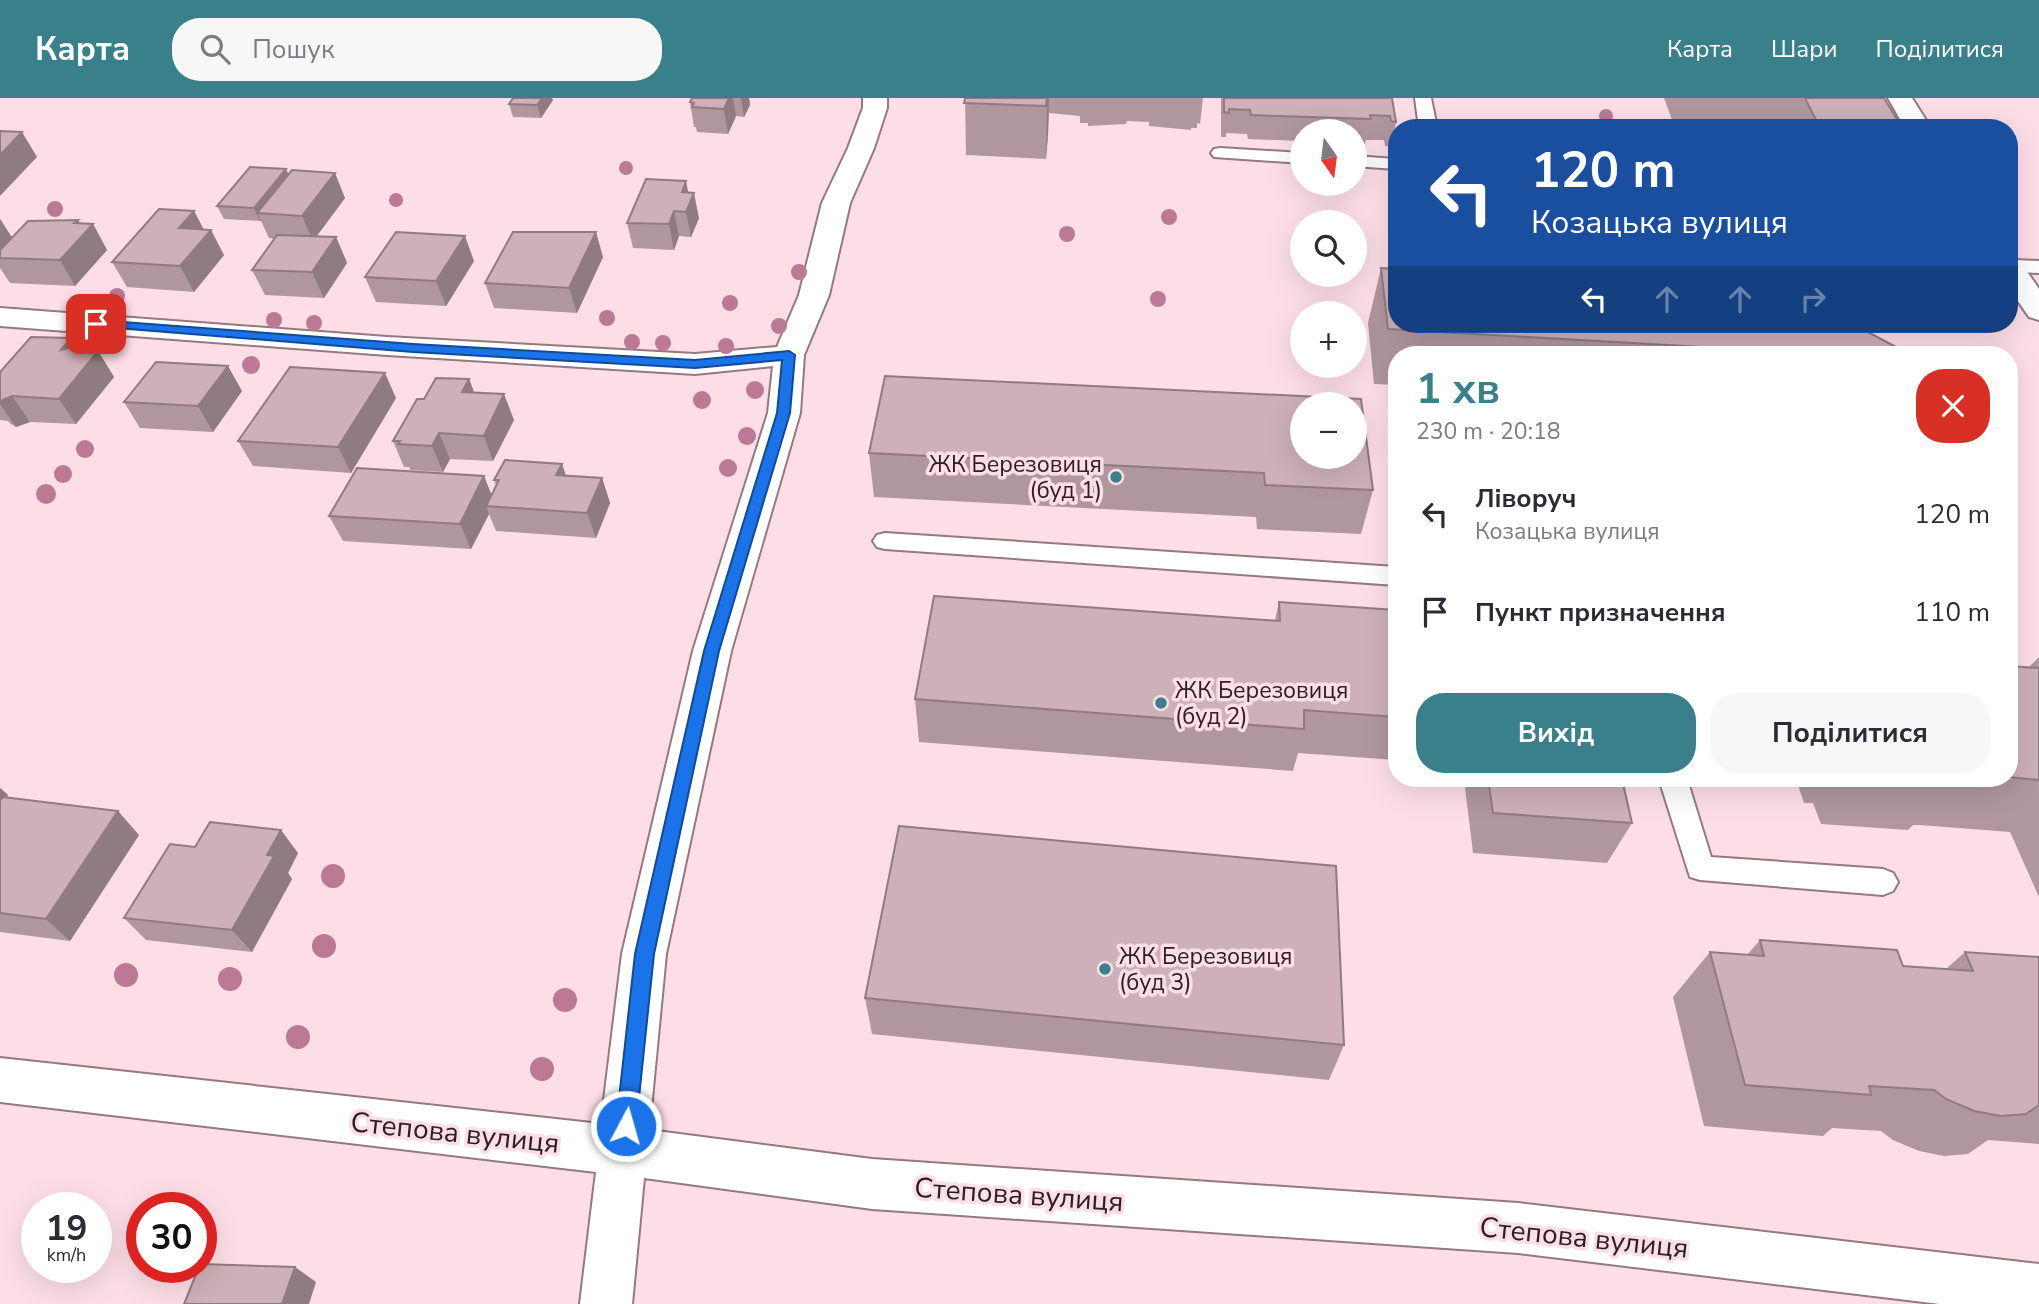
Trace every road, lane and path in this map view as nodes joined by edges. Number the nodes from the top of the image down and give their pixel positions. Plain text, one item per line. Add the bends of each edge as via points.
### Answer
1 (875, 98) edge
2 (1423, 98) edge
3 (1900, 98) edge
4 (1426, 119) edge
5 (1913, 119) edge
6 (1220, 153) dead end
7 (1290, 157) edge
8 (1367, 162) edge
9 (1388, 163) edge
10 (2018, 266) edge
11 (2039, 267) edge
12 (2018, 280) edge
13 (2039, 311) edge
14 (0, 317) edge
15 (789, 355) junction
16 (885, 541) dead end
17 (1388, 575) edge
18 (1675, 787) edge
19 (1883, 882) dead end
20 (0, 1080) edge
21 (624, 1151) junction
22 (2039, 1290) edge
23 (606, 1304) edge

1 - 15 street via 861,148 836,203 814,295
2 - 4 lane
3 - 5 street
6 - 7 lane
8 - 9 lane
10 - 11 lane
12 - 13 street
14 - 15 street via 695,364
15 - 21 street via 783,413 712,651 644,954
16 - 17 lane
18 - 19 lane via 1700,868
20 - 21 street, Степова вулиця
21 - 22 street, Степова вулиця via 872,1184 1518,1228
21 - 23 street

